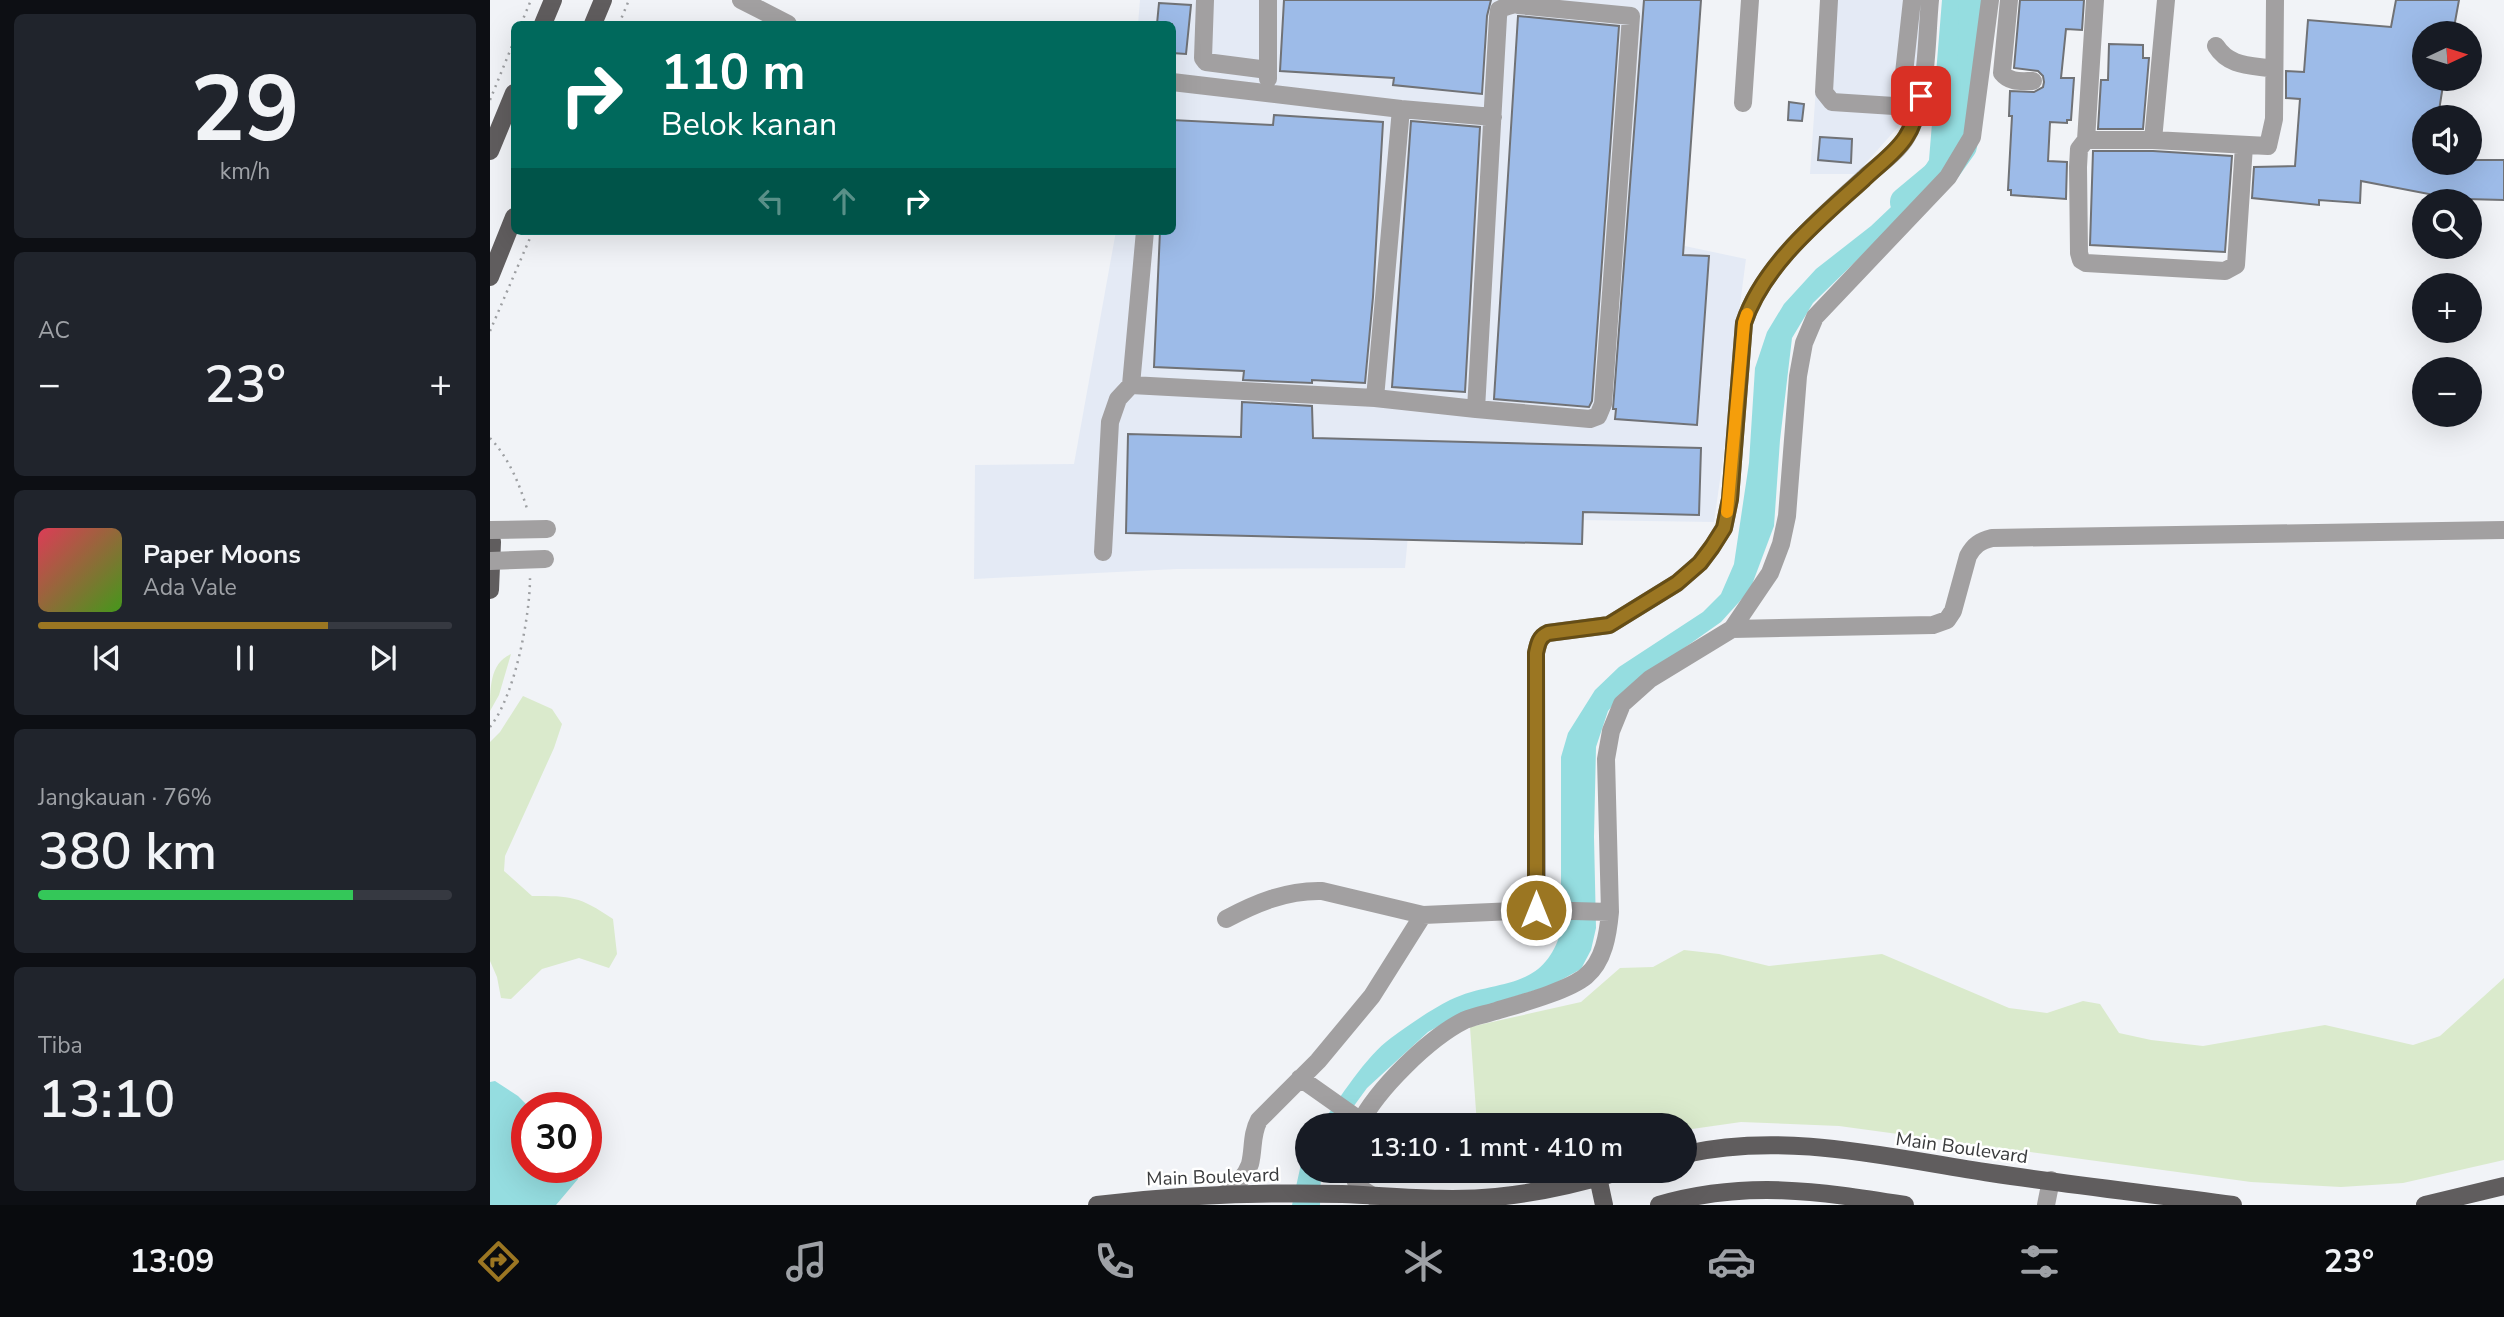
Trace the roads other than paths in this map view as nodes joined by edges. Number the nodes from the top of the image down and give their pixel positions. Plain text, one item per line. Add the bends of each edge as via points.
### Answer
1 (553, 0) edge
2 (603, 0) edge
3 (741, 0) edge
4 (1205, 0) edge
5 (1268, 0) edge
6 (1750, 0) edge
7 (1829, 0) edge
8 (1912, 0) edge
9 (1930, 0) edge
10 (1990, 0) edge
11 (2010, 0) edge
12 (2095, 0) edge
13 (2166, 0) edge
14 (2275, 0) edge
15 (1522, 3) edge
16 (1632, 8) edge
17 (544, 21) edge
18 (594, 21) edge
19 (782, 21) edge
20 (2216, 46) dead end
21 (2274, 69) junction
22 (1268, 70) junction
23 (2033, 81) dead end
24 (1176, 82) edge
25 (1267, 93) junction
26 (511, 100) edge
27 (1743, 103) dead end
28 (1401, 109) junction
29 (1493, 117) junction
30 (2087, 140) junction
31 (2153, 140) junction
32 (2244, 146) junction
33 (490, 151) edge
34 (511, 224) edge
35 (1145, 235) edge
36 (490, 277) edge
37 (1131, 385) junction
38 (1374, 398) junction
39 (1476, 409) junction
40 (547, 529) dead end
41 (2504, 530) edge
42 (490, 531) edge
43 (1104, 552) dead end
44 (545, 559) dead end
45 (490, 561) edge
46 (490, 590) edge
47 (1732, 629) junction
48 (1536, 910) junction
49 (1604, 912) junction
50 (1226, 919) dead end
51 (1418, 923) junction
52 (1300, 1078) junction
53 (1348, 1113) edge
54 (1363, 1113) edge
55 (1697, 1152) edge
56 (2051, 1180) junction
57 (1356, 1183) edge
58 (1574, 1183) edge
59 (1599, 1183) edge
60 (2504, 1186) edge
61 (1224, 1194) junction
62 (1374, 1197) junction
63 (2480, 1199) edge
64 (1097, 1205) edge
65 (1604, 1205) edge
66 (1659, 1205) edge
67 (1905, 1205) edge
68 (2046, 1205) edge
69 (2233, 1205) edge
70 (2425, 1205) edge

1 - 17 main road
2 - 18 main road
3 - 19 street
4 - 22 street via 1206,62
5 - 22 street
6 - 27 street
7 - 8 street via 1824,92 1832,102 1894,106 1902,101
9 - 48 street via 1921,96 1906,138 1807,232 1750,303 1744,323 1724,528 1700,563 1677,583 1609,625 1548,633 1539,641
10 - 47 street via 1972,137 1948,177 1815,317 1804,343 1781,544 1770,573
11 - 23 street via 2002,73 2013,80
12 - 30 street
13 - 31 street
14 - 21 street
15 - 16 street
15 - 29 street via 1499,10
16 - 39 street via 1603,404 1598,416 1590,419
20 - 21 street via 2224,58
21 - 32 street via 2270,143 2266,148
22 - 25 street
24 - 25 street
25 - 28 street
26 - 33 main road
28 - 29 street
28 - 38 street
29 - 39 street
30 - 31 street
30 - 32 street via 2079,149 2078,167 2081,260 2086,264 2225,271 2236,265
31 - 32 street
34 - 36 main road
35 - 37 street
37 - 38 street
37 - 43 street via 1118,399 1110,422
38 - 39 street
40 - 42 street, bridge
41 - 47 street via 1993,538 1972,549 1953,611 1947,620 1933,625
42 - 46 main road
44 - 45 street, bridge
47 - 49 street via 1650,679 1622,705 1606,760
48 - 49 street
48 - 51 street
49 - 54 street via 1608,932 1601,956 1586,976 1549,994 1467,1019 1440,1035
50 - 51 street via 1262,901 1322,891
51 - 52 street via 1372,996
52 - 53 street
52 - 61 street via 1259,1120 1253,1131 1250,1166
55 - 56 main road, Main Boulevard via 1742,1145 1788,1145
56 - 68 street
56 - 69 main road, Main Boulevard
57 - 62 street
58 - 62 main road, Main Boulevard via 1495,1197
59 - 65 main road
60 - 63 main road
61 - 62 main road, Main Boulevard
61 - 64 main road, Main Boulevard
63 - 70 main road
66 - 67 main road via 1724,1193 1784,1189

